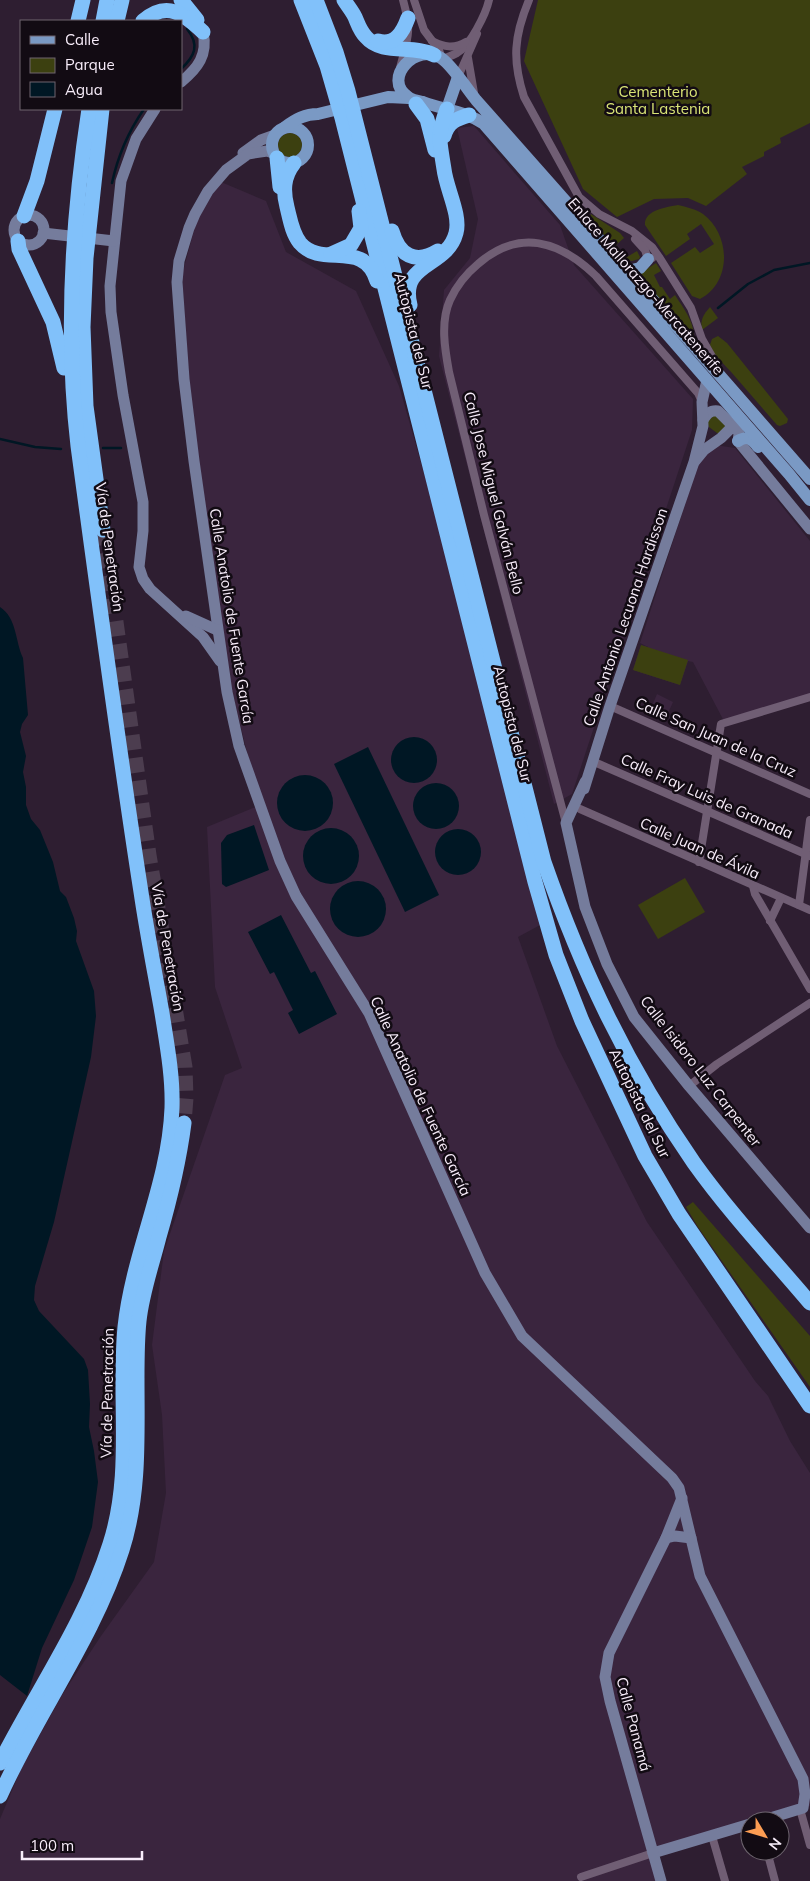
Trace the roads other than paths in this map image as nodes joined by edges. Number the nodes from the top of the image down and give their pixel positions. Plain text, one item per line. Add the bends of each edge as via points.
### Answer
1 (83, 0) edge
2 (107, 0) edge
3 (122, 0) edge
4 (181, 0) edge
5 (301, 0) edge
6 (316, 0) edge
7 (344, 0) edge
8 (403, 0) edge
9 (414, 0) edge
10 (489, 0) edge
11 (529, 0) edge
12 (408, 18) junction
13 (356, 19) junction
14 (78, 20) edge
15 (103, 20) edge
16 (117, 20) edge
17 (145, 20) edge
18 (482, 20) junction
19 (203, 32) junction
20 (468, 41) junction
21 (406, 49) junction
22 (436, 51) junction
23 (468, 55) junction
24 (399, 72) junction
25 (458, 78) junction
26 (182, 81) edge
27 (382, 99) junction
28 (476, 100) junction
29 (419, 102) junction
30 (447, 109) junction
31 (55, 110) edge
32 (89, 110) edge
33 (102, 110) edge
34 (109, 110) edge
35 (154, 110) edge
36 (318, 114) junction
37 (469, 115) junction
38 (280, 131) junction
39 (306, 136) junction
40 (442, 145) junction
41 (275, 156) junction
42 (235, 162) junction
43 (294, 163) junction
44 (95, 165) junction
45 (444, 170) junction
46 (356, 171) junction
47 (285, 198) junction
48 (83, 211) junction
49 (380, 212) junction
50 (24, 216) junction
51 (616, 224) junction
52 (43, 232) junction
53 (18, 240) junction
54 (114, 241) junction
55 (449, 246) junction
56 (331, 254) junction
57 (80, 257) junction
58 (653, 258) junction
59 (628, 271) junction
60 (393, 318) junction
61 (408, 328) junction
62 (715, 370) junction
63 (707, 380) junction
64 (702, 402) junction
65 (703, 423) junction
66 (76, 426) junction
67 (733, 426) junction
68 (721, 438) junction
69 (738, 441) junction
70 (694, 462) junction
71 (789, 474) junction
72 (810, 479) edge
73 (810, 500) edge
74 (810, 529) edge
75 (102, 530) tunnel mouth
76 (213, 605) junction
77 (195, 625) junction
78 (217, 630) junction
79 (222, 664) junction
80 (810, 697) edge
81 (610, 706) junction
82 (716, 752) junction
83 (592, 761) junction
84 (810, 794) edge
85 (560, 797) junction
86 (578, 804) junction
87 (707, 811) junction
88 (810, 820) edge
89 (568, 828) junction
90 (808, 855) edge
91 (699, 862) junction
92 (753, 886) junction
93 (781, 898) junction
94 (799, 905) junction
95 (810, 910) edge
96 (770, 921) junction
97 (810, 989) edge
98 (810, 1003) edge
99 (689, 1086) junction
100 (184, 1122) tunnel mouth
101 (810, 1228) edge
102 (150, 1246) junction
103 (810, 1303) edge
104 (810, 1406) edge
105 (682, 1498) junction
106 (666, 1538) junction
107 (691, 1538) junction
108 (0, 1764) edge
109 (0, 1796) edge
110 (804, 1808) edge
111 (790, 1812) edge
112 (740, 1827) edge
113 (712, 1836) junction
114 (810, 1845) edge
115 (654, 1853) junction
116 (770, 1861) edge
117 (582, 1877) dead end
118 (661, 1881) edge
119 (725, 1881) edge
120 (775, 1881) edge

1 - 14 highway
2 - 15 highway
3 - 16 highway
4 - 19 highway
5 - 46 highway, Autopista del Sur via 327,66
6 - 49 highway, Autopista del Sur via 348,91
7 - 13 highway
8 - 12 street
9 - 22 street via 422,25
10 - 18 street
11 - 51 street via 515,48 518,80 524,97 579,197
12 - 13 highway via 401,34 386,42 372,38
12 - 21 street
13 - 21 highway via 363,34 375,44
17 - 19 highway via 159,12 172,11 185,15
18 - 20 street
18 - 23 street
19 - 26 street via 202,58 195,70
20 - 22 street via 454,47 442,46
20 - 22 street via 457,53
21 - 22 highway
21 - 24 street
22 - 24 main road via 418,55
22 - 25 main road
23 - 25 street
23 - 28 street
24 - 27 main road
24 - 29 main road via 401,88
25 - 28 main road, Enlace Mallorazgo-Mercatenerife
25 - 30 main road
27 - 29 main road
27 - 36 main road
28 - 59 main road, Enlace Mallorazgo-Mercatenerife
29 - 30 main road
29 - 45 highway via 427,118 438,162
30 - 37 main road, Enlace Mallorazgo-Mercatenerife
30 - 40 highway via 440,135
31 - 50 highway via 37,181
32 - 48 highway, Vía de Penetración
33 - 44 highway, Vía de Penetración
34 - 44 highway via 103,149
35 - 54 street via 142,126 125,168
36 - 38 main road via 303,116
36 - 39 main road via 308,126
37 - 40 highway via 450,123
37 - 63 main road, Enlace Mallorazgo-Mercatenerife via 484,124
38 - 39 main road via 297,128
38 - 41 main road via 272,141
38 - 42 street, Calle Anatolio de Fuente García via 250,148
39 - 43 main road via 307,152 304,158
40 - 45 highway
41 - 42 street, Calle Anatolio de Fuente García via 267,151 257,152
41 - 43 main road via 288,164
41 - 47 highway
42 - 76 street, Calle Anatolio de Fuente García via 218,179 194,214 177,282 184,379
43 - 47 highway via 285,179
44 - 48 highway, Vía de Penetración
45 - 55 highway via 457,221 456,234
46 - 56 highway via 352,182 361,228 351,245
46 - 60 highway, Autopista del Sur
47 - 56 highway via 293,232 301,244 311,251
48 - 57 highway, Vía de Penetración
49 - 55 highway via 388,218 397,245 407,255 424,256
49 - 61 highway, Autopista del Sur
50 - 52 street via 38,219
50 - 53 street via 14,226
51 - 58 street
51 - 58 street via 632,231 652,247
52 - 53 street via 35,243 26,244
52 - 54 street
53 - 66 highway via 58,338
54 - 77 street via 111,312 143,502 139,567 146,584
55 - 61 highway via 444,255 420,269 411,279 408,297 412,316
56 - 60 highway via 358,257 370,266 385,312
57 - 66 highway, Vía de Penetración via 71,348
57 - 75 highway, Vía de Penetración via 86,406
58 - 59 main road via 640,268
58 - 62 street via 691,308
59 - 62 main road, Enlace Mallorazgo-Mercatenerife
60 - 104 highway, Autopista del Sur via 535,882 556,954 578,1013 612,1090 674,1206
61 - 103 highway, Autopista del Sur via 544,862 577,951 606,1016 643,1085 689,1155 723,1201
62 - 72 main road, Enlace Mallorazgo-Mercatenerife
63 - 64 street, Calle Antonio Lecuona Hardisson
63 - 71 main road, Enlace Mallorazgo-Mercatenerife
64 - 65 street, Calle Antonio Lecuona Hardisson
64 - 85 street, Calle Jose Miguel Galván Bello via 698,393 596,276 582,262 562,250 542,243 521,242 501,248 469,271 449,301 445,352 482,506
65 - 67 street via 707,413 713,410
65 - 68 street via 714,436
65 - 70 street, Calle Antonio Lecuona Hardisson
66 - 102 highway, Vía de Penetración via 141,897 171,1069 168,1148
67 - 68 street
67 - 69 street via 740,434
68 - 69 street
68 - 70 street
69 - 71 main road via 751,438 773,465
69 - 74 street
70 - 81 street, Calle Antonio Lecuona Hardisson
71 - 73 main road, Enlace Mallorazgo-Mercatenerife
76 - 77 street
76 - 78 street, Calle Anatolio de Fuente García
77 - 78 street via 206,634
77 - 79 street
78 - 79 street, Calle Anatolio de Fuente García
79 - 105 street, Calle Anatolio de Fuente García via 236,735 280,861 296,896 369,1013 490,1281 522,1336 672,1478
80 - 82 street via 721,724
81 - 82 street, Calle San Juan de la Cruz
81 - 83 street, Calle Antonio Lecuona Hardisson
82 - 84 street, Calle San Juan de la Cruz
82 - 87 street
83 - 86 street, Calle Antonio Lecuona Hardisson
83 - 87 street, Calle Fray Luis de Granada
85 - 86 street, Calle Juan de Ávila
85 - 89 street, Calle Jose Miguel Galván Bello
86 - 89 street, Calle Antonio Lecuona Hardisson
86 - 91 street, Calle Juan de Ávila
87 - 90 street, Calle Fray Luis de Granada
87 - 91 street
88 - 90 street
89 - 99 street, Calle Isidoro Luz Carpenter via 585,907 607,964 634,1017
90 - 94 street
91 - 92 street, Calle Juan de Ávila
92 - 93 street, Calle Juan de Ávila
92 - 96 street
93 - 94 street, Calle Juan de Ávila
93 - 96 street
94 - 95 street, Calle Juan de Ávila
96 - 97 street
98 - 99 street
99 - 101 street, Calle Isidoro Luz Carpenter
100 - 102 highway, Vía de Penetración via 176,1176
102 - 108 highway, Vía de Penetración via 131,1288 125,1324 123,1476 114,1531 81,1614
102 - 109 highway, Vía de Penetración via 139,1321 137,1475 126,1539 96,1614
105 - 106 street, Calle Panamá
105 - 107 street, Calle Anatolio de Fuente García
106 - 107 street
106 - 115 street, Calle Panamá via 609,1653 605,1677
107 - 110 street, Calle Anatolio de Fuente García via 700,1576 798,1766 805,1787
110 - 111 street
110 - 114 street
112 - 113 street
113 - 115 street
113 - 119 street
115 - 117 street
115 - 118 street, Calle Panamá
116 - 120 street

